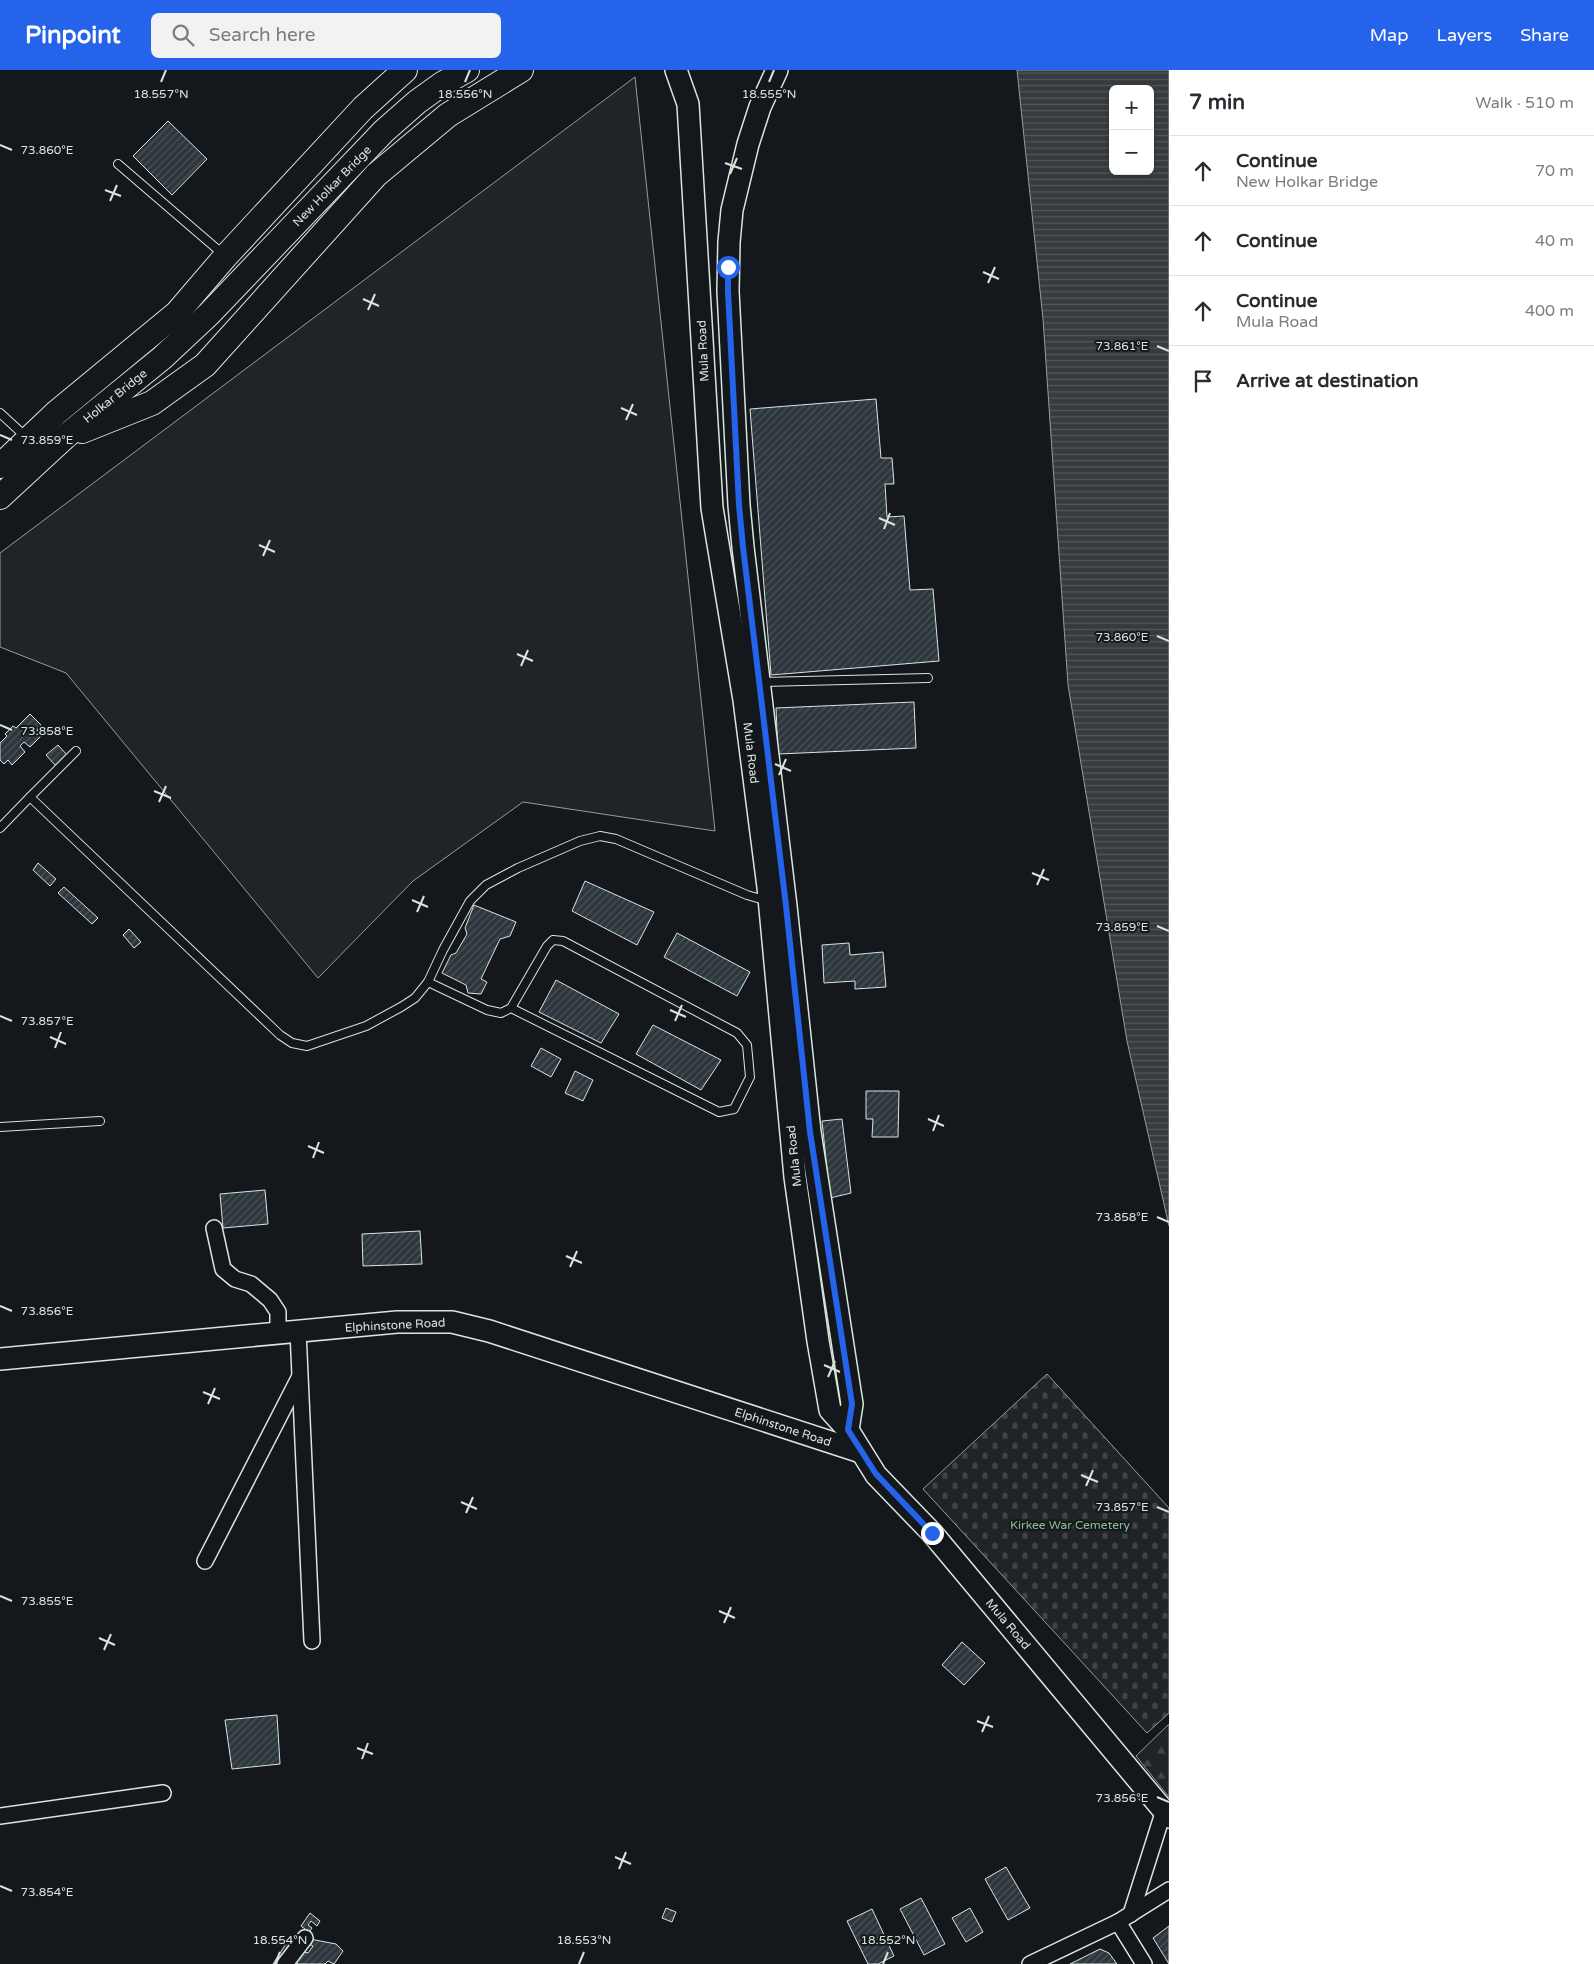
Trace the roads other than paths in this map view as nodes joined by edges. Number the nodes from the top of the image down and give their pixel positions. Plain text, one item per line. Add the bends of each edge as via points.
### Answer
1 (406, 70) edge
2 (467, 70) edge
3 (521, 70) edge
4 (676, 70) edge
5 (691, 70) edge
6 (777, 70) edge
7 (688, 104) junction
8 (118, 164) dead end
9 (225, 257) junction
10 (208, 314) joint
11 (0, 413) edge
12 (66, 436) junction
13 (28, 438) junction
14 (0, 466) edge
15 (0, 497) edge
16 (743, 546) junction
17 (720, 548) junction
18 (928, 678) dead end
19 (750, 683) junction
20 (76, 751) dead end
21 (30, 797) junction
22 (0, 828) edge
23 (778, 904) junction
24 (428, 982) junction
25 (511, 1008) junction
26 (796, 1088) junction
27 (100, 1121) dead end
28 (0, 1126) edge
29 (823, 1217) junction
30 (801, 1220) junction
31 (214, 1228) dead end
32 (288, 1332) junction
33 (0, 1359) edge
34 (300, 1376) junction
35 (848, 1430) junction
36 (861, 1452) junction
37 (205, 1561) dead end
38 (312, 1641) dead end
39 (163, 1793) dead end
40 (1166, 1813) edge
41 (0, 1816) edge
42 (1169, 1890) edge
43 (1124, 1918) junction
44 (305, 1938) dead end
45 (285, 1964) edge
46 (1030, 1964) edge
47 (1144, 1964) edge

1 - 9 main road via 363,108
2 - 10 main road, New Holkar Bridge via 417,102 384,131
3 - 12 main road via 448,115 376,175 205,365 152,403
4 - 7 main road, Mula Road
5 - 7 main road
6 - 16 main road, Mula Road via 748,144 730,226 728,291
7 - 17 main road, Mula Road via 712,508
8 - 9 lane
9 - 13 main road via 177,313
10 - 12 main road, Holkar Bridge via 162,358
11 - 13 lane
12 - 15 main road, Holkar Bridge
13 - 14 main road
16 - 17 main road
16 - 19 main road, Mula Road
17 - 19 main road, Mula Road
18 - 19 lane
19 - 23 main road, Mula Road
20 - 21 lane
21 - 22 lane
21 - 24 lane via 292,1043 307,1046 366,1026 415,998
23 - 24 lane via 747,895 616,839 600,836 580,841 518,868 486,886 470,902
23 - 26 main road, Mula Road
24 - 25 lane via 487,1010 502,1013
25 - 25 lane via 547,946 553,940 562,941 737,1033 747,1045 750,1078 734,1109 719,1112
26 - 29 main road, Mula Road
26 - 30 main road, Mula Road
27 - 28 lane
29 - 30 main road
29 - 35 main road, Mula Road via 852,1404
30 - 35 main road, Mula Road via 830,1410
31 - 32 street via 223,1269 235,1279 251,1284 270,1300
32 - 33 main road, Elphinstone Road
32 - 34 street
32 - 36 main road, Elphinstone Road via 397,1322 452,1322 489,1331
34 - 37 street
34 - 38 street
35 - 36 main road, Mula Road
36 - 40 main road, Mula Road via 876,1474 932,1533
39 - 41 street
40 - 43 street
42 - 43 street
43 - 46 street
43 - 47 street
44 - 45 street

